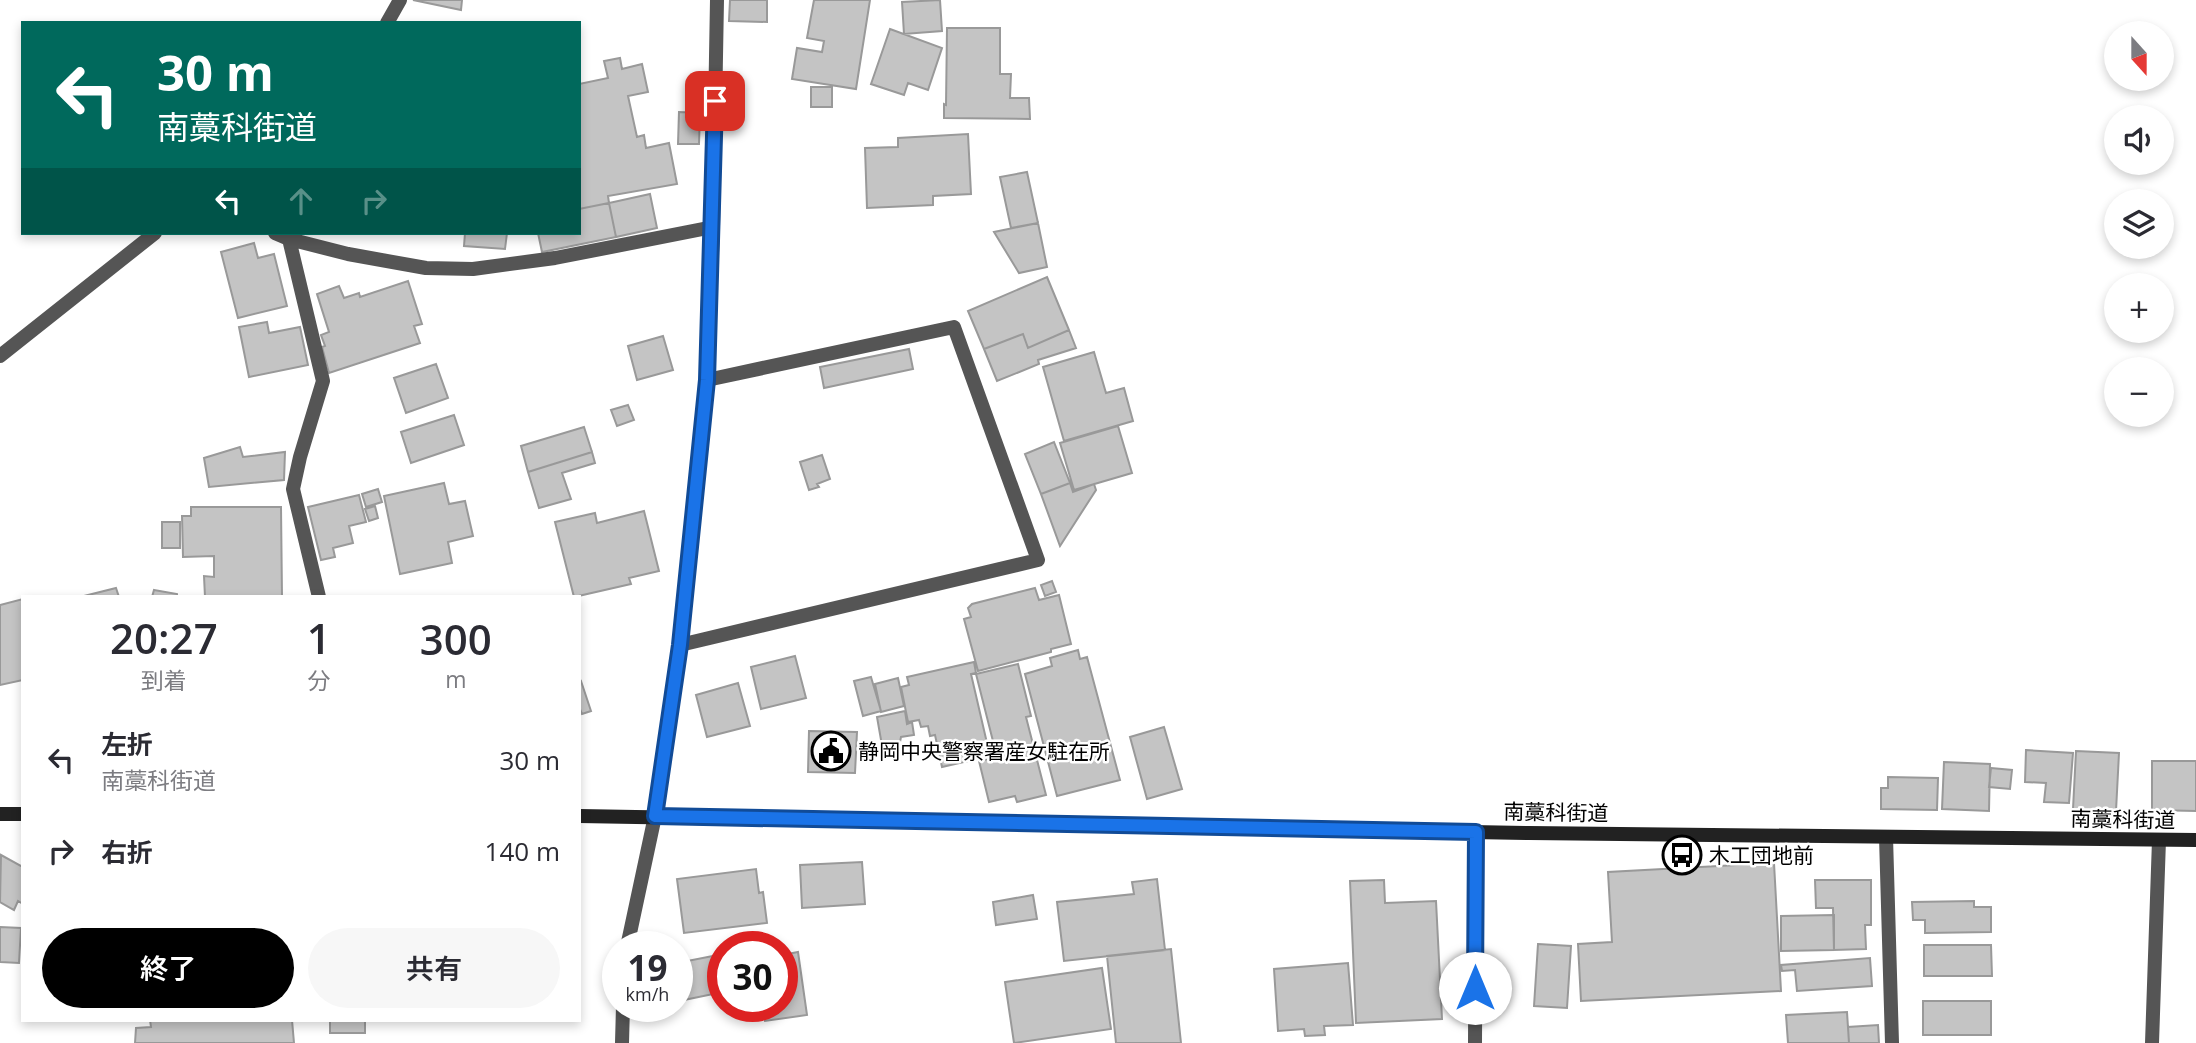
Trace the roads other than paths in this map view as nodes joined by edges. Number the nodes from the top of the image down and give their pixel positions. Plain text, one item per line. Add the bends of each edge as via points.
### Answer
1 (400, 0) edge
2 (717, 0) edge
3 (388, 21) edge
4 (713, 227) junction
5 (152, 235) edge
6 (282, 236) edge
7 (0, 356) edge
8 (707, 380) junction
9 (319, 595) edge
10 (680, 645) junction
11 (0, 814) edge
12 (21, 814) edge
13 (581, 816) edge
14 (655, 816) junction
15 (1476, 832) junction
16 (1886, 838) junction
17 (2159, 840) junction
18 (2196, 841) edge
19 (630, 931) edge
20 (622, 1022) edge
21 (622, 1043) edge
22 (1475, 1043) edge
23 (1892, 1043) edge
24 (2152, 1043) edge

1 - 3 street
2 - 4 street
4 - 6 street via 473,269 426,268
4 - 8 street
5 - 7 street
6 - 9 street via 323,381 293,489
8 - 10 street
8 - 10 street via 954,327 1038,560
10 - 14 street
11 - 12 main road
13 - 14 main road, 南藁科街道
14 - 15 main road, 南藁科街道
14 - 19 street
15 - 16 main road, 南藁科街道
15 - 22 street
16 - 17 main road, 南藁科街道
16 - 23 street
17 - 18 main road, 南藁科街道
17 - 24 street
20 - 21 street

